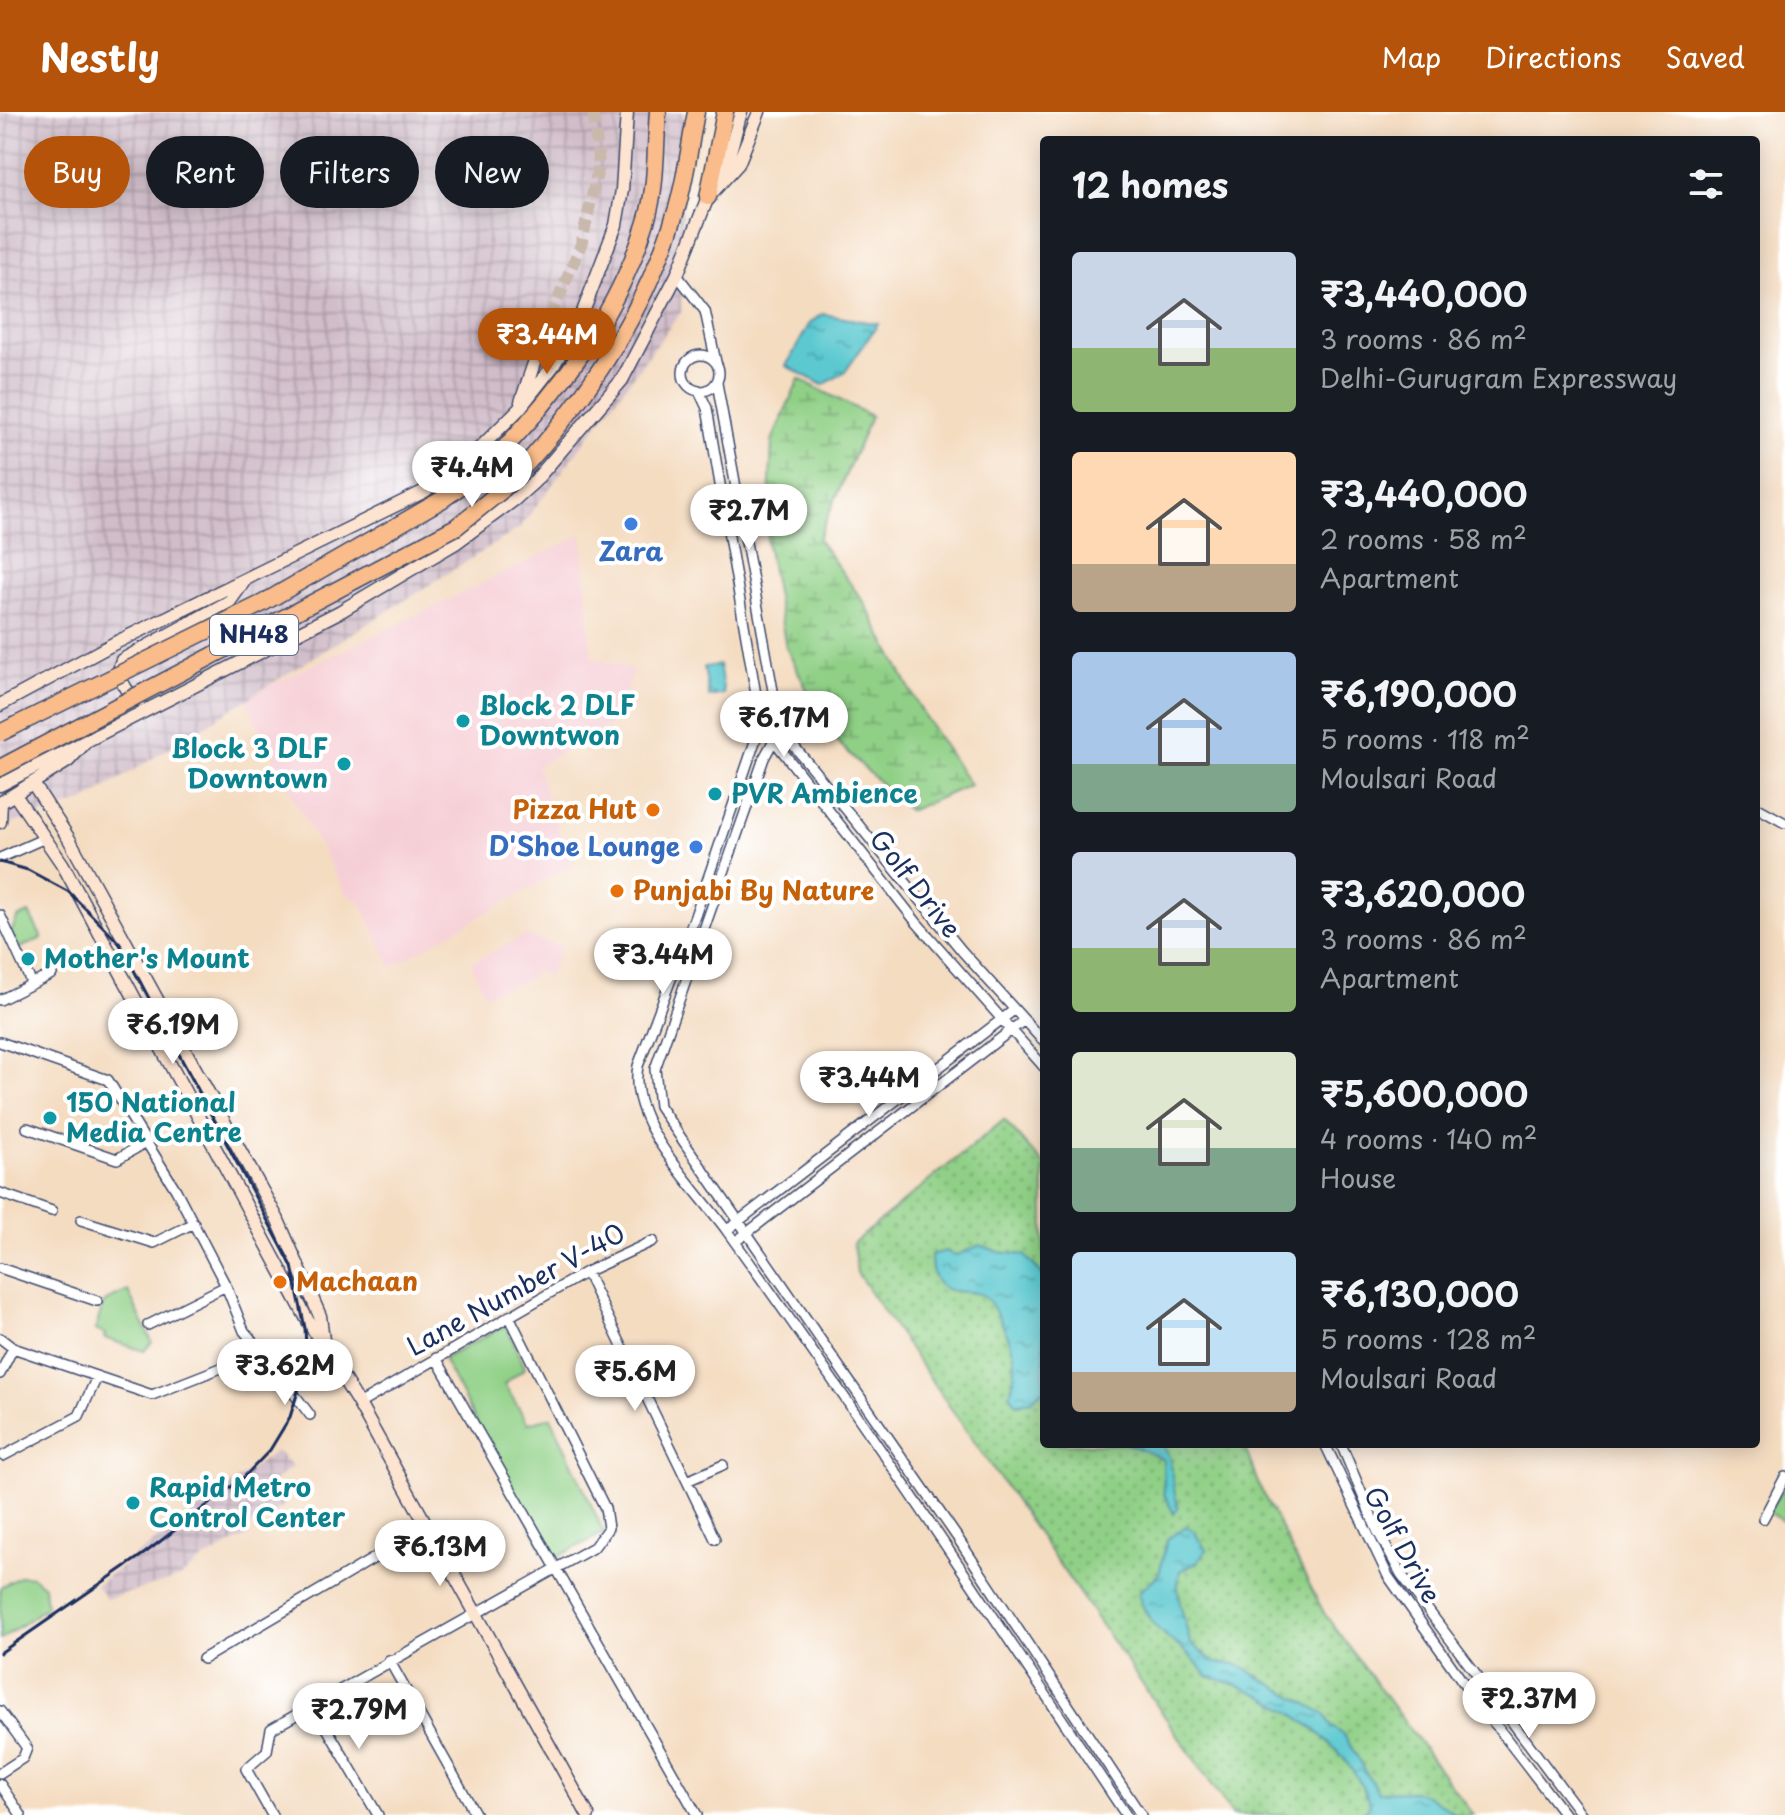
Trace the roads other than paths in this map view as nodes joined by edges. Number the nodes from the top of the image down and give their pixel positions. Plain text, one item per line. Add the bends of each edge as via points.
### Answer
1 (627, 112) edge
2 (658, 112) edge
3 (696, 112) edge
4 (725, 112) edge
5 (741, 112) edge
6 (759, 112) edge
7 (708, 197) junction
8 (677, 275) junction
9 (544, 333) tunnel mouth
10 (716, 362) junction
11 (717, 383) junction
12 (699, 391) junction
13 (519, 409) junction
14 (248, 577) junction
15 (162, 702) junction
16 (0, 705) edge
17 (761, 724) junction
18 (780, 729) junction
19 (0, 733) edge
20 (88, 739) junction
21 (775, 741) junction
22 (0, 768) edge
23 (0, 785) edge
24 (34, 785) junction
25 (15, 795) junction
26 (43, 799) junction
27 (0, 802) edge
28 (1760, 809) edge
29 (27, 816) junction
30 (0, 822) edge
31 (1785, 823) edge
32 (45, 838) junction
33 (0, 858) edge
34 (932, 913) junction
35 (0, 915) edge
36 (917, 923) junction
37 (52, 974) dead end
38 (32, 984) junction
39 (0, 1000) edge
40 (1014, 1010) junction
41 (1000, 1021) junction
42 (1023, 1021) junction
43 (1009, 1032) junction
44 (1040, 1038) edge
45 (0, 1042) edge
46 (1040, 1063) edge
47 (27, 1128) dead end
48 (147, 1142) junction
49 (0, 1193) edge
50 (52, 1211) dead end
51 (81, 1220) dead end
52 (739, 1221) junction
53 (194, 1223) junction
54 (727, 1230) junction
55 (748, 1233) junction
56 (653, 1241) dead end
57 (735, 1242) junction
58 (0, 1268) edge
59 (586, 1272) junction
60 (226, 1286) junction
61 (97, 1301) dead end
62 (509, 1316) junction
63 (148, 1325) dead end
64 (0, 1338) edge
65 (323, 1344) junction
66 (13, 1348) junction
67 (827, 1348) junction
68 (816, 1356) junction
69 (436, 1358) junction
70 (0, 1374) edge
71 (97, 1377) junction
72 (282, 1378) dead end
73 (359, 1404) junction
74 (310, 1415) dead end
75 (1327, 1448) edge
76 (1343, 1448) edge
77 (3, 1456) dead end
78 (723, 1465) dead end
79 (1785, 1477) edge
80 (687, 1481) junction
81 (1763, 1519) dead end
82 (427, 1527) junction
83 (957, 1537) junction
84 (715, 1539) dead end
85 (946, 1545) junction
86 (557, 1570) junction
87 (476, 1614) junction
88 (203, 1659) dead end
89 (389, 1660) junction
90 (312, 1703) junction
91 (2, 1717) edge
92 (0, 1773) edge
93 (0, 1784) edge
94 (21, 1815) edge
95 (272, 1815) edge
96 (378, 1815) edge
97 (476, 1815) edge
98 (588, 1815) edge
99 (697, 1815) edge
100 (1126, 1815) edge
101 (1141, 1815) edge
102 (1565, 1815) edge
103 (1582, 1815) edge

1 - 13 main road via 616,225 602,270 553,366
2 - 19 highway, NH48, bridge via 647,220 623,280 555,391 483,470 443,499 263,603
3 - 22 highway, NH48, bridge via 678,206 627,326 562,423 501,491 456,527
4 - 7 highway
5 - 7 main road via 728,159
6 - 7 main road via 738,164
7 - 8 main road
8 - 10 street via 705,311
8 - 15 main road via 622,380 514,500 457,542 341,611
9 - 13 main road
10 - 11 street
10 - 12 street via 702,355 685,365 685,382
11 - 12 street
11 - 18 street, Golf Drive
12 - 17 street, Golf Drive via 710,423
13 - 14 main road via 425,491
14 - 15 main road via 230,601 122,660 119,670 128,692 142,702
14 - 16 main road
15 - 20 main road
17 - 21 street, Golf Drive
17 - 54 street via 637,1071 643,1118
18 - 21 street
18 - 34 street, Golf Drive
20 - 23 main road
20 - 24 main road
21 - 36 street, Golf Drive
21 - 52 street via 764,758 654,1079 665,1118
24 - 25 main road
24 - 26 main road
25 - 27 main road
25 - 29 main road
26 - 29 main road via 31,804
26 - 65 main road via 277,1218 320,1316
27 - 30 main road
28 - 31 street
29 - 32 main road
32 - 33 street
32 - 65 main road
34 - 36 street
34 - 40 street, Golf Drive
35 - 38 street
36 - 41 street, Golf Drive
37 - 38 street
38 - 39 street
40 - 41 street
40 - 42 street, Golf Drive
41 - 43 street, Golf Drive
41 - 52 street
42 - 43 street
42 - 44 street, Golf Drive
43 - 46 street, Golf Drive
43 - 55 street
45 - 48 street via 108,1080
47 - 48 street via 117,1159
48 - 53 street
49 - 50 street
51 - 53 street via 154,1243
52 - 54 street
52 - 55 street
53 - 60 street
54 - 57 street
55 - 57 street
55 - 67 street
56 - 59 street, Lane Number V-40
57 - 68 street
58 - 61 street
59 - 62 street, Lane Number V-40
59 - 80 street
60 - 63 street
60 - 71 street via 244,1331 255,1341 249,1357 160,1395
62 - 69 street, Lane Number V-40
62 - 86 street via 608,1517 604,1538
64 - 66 street
65 - 73 main road
66 - 70 street
66 - 71 street
67 - 68 street
67 - 83 street
68 - 85 street
69 - 73 street, Lane Number V-40
69 - 86 street
71 - 77 street via 79,1416
72 - 74 street
73 - 82 main road
75 - 102 street, Golf Drive via 1388,1576
76 - 103 street, Golf Drive via 1401,1574
78 - 80 street
79 - 81 street
80 - 84 street
82 - 87 main road
82 - 88 street
83 - 85 street
83 - 101 street
85 - 100 street
86 - 87 street
86 - 99 street
87 - 89 street
87 - 98 main road
89 - 90 street
89 - 97 street
90 - 95 street via 271,1729 267,1751 247,1765
90 - 96 street
91 - 92 street via 27,1748
93 - 94 street

